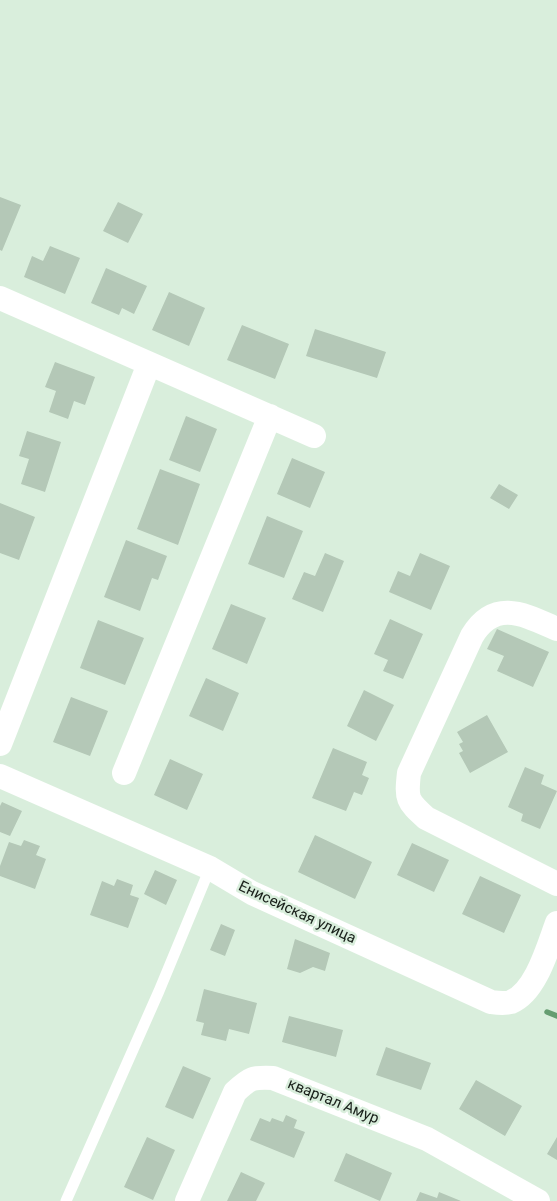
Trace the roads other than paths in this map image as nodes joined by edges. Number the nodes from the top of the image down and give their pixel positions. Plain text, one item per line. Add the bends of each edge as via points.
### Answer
1 (0, 298) edge
2 (149, 364) junction
3 (270, 416) junction
4 (314, 436) dead end
5 (557, 628) edge
6 (0, 744) edge
7 (124, 772) dead end
8 (0, 776) edge
9 (210, 868) junction
10 (557, 884) edge
11 (557, 923) edge
12 (66, 1201) edge
13 (187, 1201) edge
14 (538, 1201) edge

1 - 2 street
2 - 3 street
2 - 6 street
3 - 4 street
3 - 7 street
5 - 10 street via 521,613 502,613 487,618 479,625 409,773 407,793 413,807 426,818
8 - 9 street, Енисейская улица
9 - 11 street, Енисейская улица via 252,893 491,1002 504,1004 516,999 536,978
9 - 12 lane
13 - 14 street, квартал Амур via 235,1092 256,1077 273,1078 427,1139

